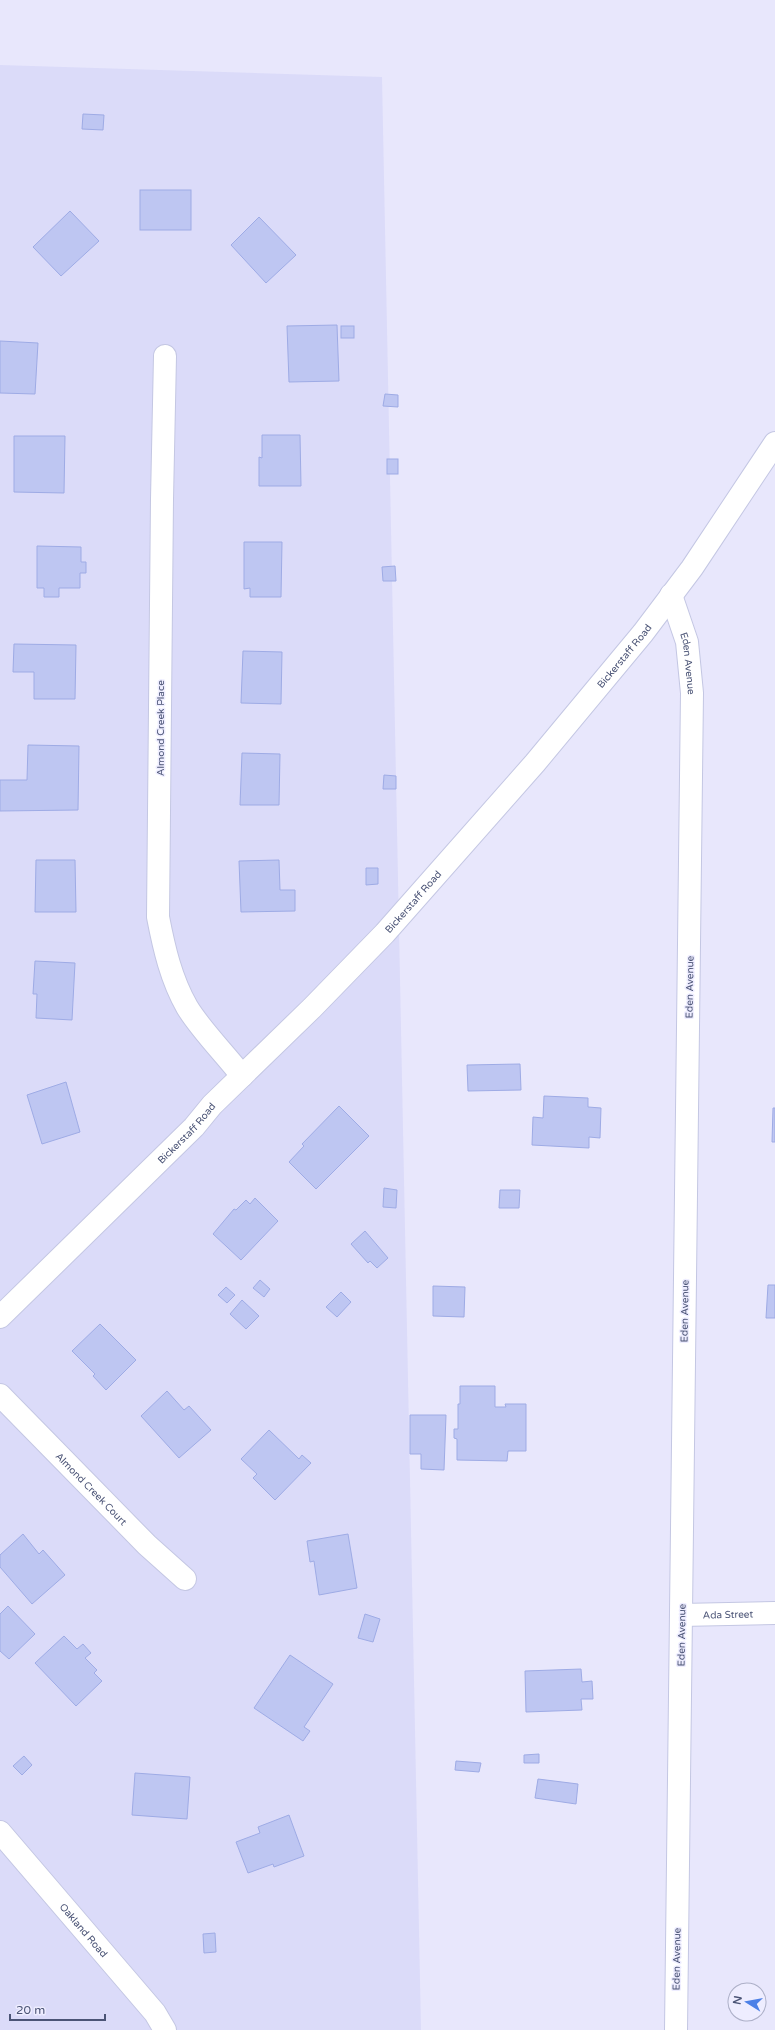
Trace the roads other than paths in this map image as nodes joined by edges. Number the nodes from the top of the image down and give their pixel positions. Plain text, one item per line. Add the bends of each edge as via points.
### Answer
1 (165, 356) dead end
2 (775, 443) edge
3 (671, 595) junction
4 (242, 1076) junction
5 (0, 1317) edge
6 (0, 1395) edge
7 (185, 1579) dead end
8 (775, 1613) edge
9 (681, 1615) junction
10 (0, 1832) edge
11 (165, 2030) edge
12 (676, 2030) edge

1 - 4 street, Almond Creek Place via 158,917 166,957 179,991 188,1008
2 - 3 street, Bickerstaff Road via 692,568
3 - 4 street, Bickerstaff Road via 643,633 535,763 384,933
3 - 9 street, Eden Avenue via 687,642 692,693
4 - 5 street, Bickerstaff Road
6 - 7 street, Almond Creek Court via 147,1545
8 - 9 street, Ada Street
9 - 12 street, Eden Avenue
10 - 11 street, Oakland Road via 155,2013

